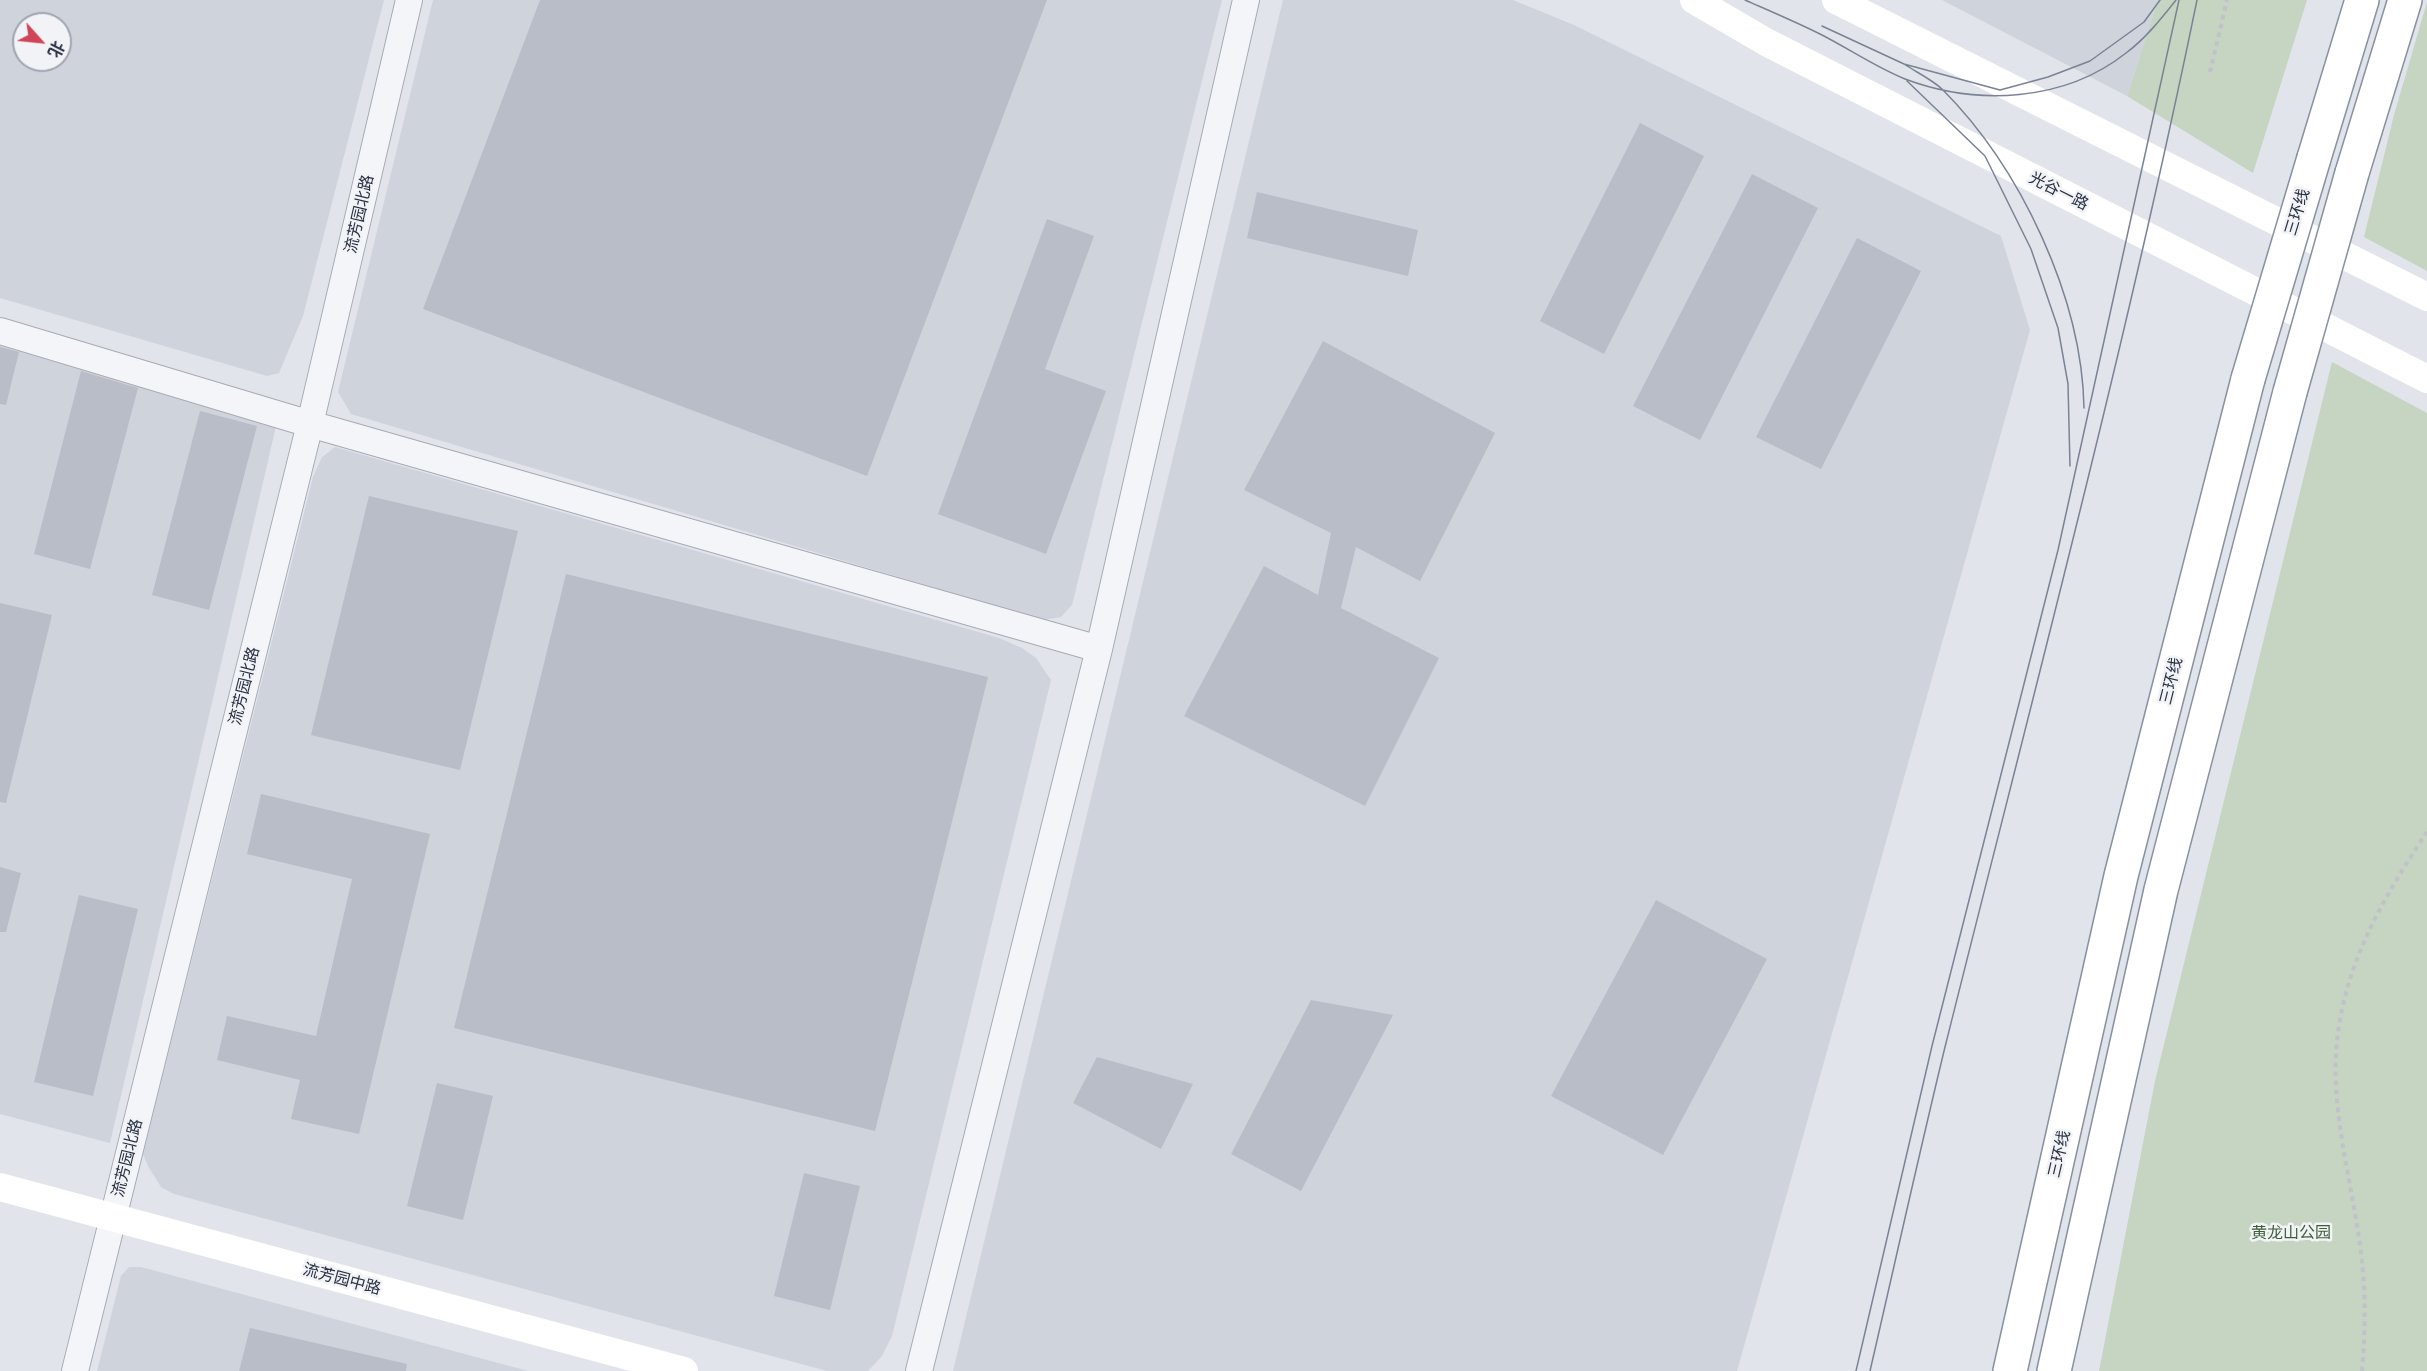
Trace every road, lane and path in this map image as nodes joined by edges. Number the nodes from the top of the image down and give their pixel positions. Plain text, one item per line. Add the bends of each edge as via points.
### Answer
1 (409, 0) edge
2 (1246, 0) edge
3 (1694, 0) edge
4 (1836, 0) edge
5 (2227, 0) edge
6 (2362, 0) edge
7 (2405, 0) edge
8 (2210, 72) dead end
9 (2427, 297) edge
10 (0, 331) edge
11 (2427, 379) edge
12 (310, 424) junction
13 (1099, 649) junction
14 (2427, 832) edge
15 (0, 1187) edge
16 (112, 1217) junction
17 (75, 1371) edge
18 (684, 1371) edge
19 (920, 1371) edge
20 (2010, 1371) edge
21 (2054, 1371) edge
22 (2362, 1371) edge

1 - 12 street, 流芳园北路
2 - 13 street
3 - 11 main road, 光谷一路 via 1766,42
4 - 9 main road
5 - 8 path
6 - 20 highway, 三环线, bridge via 2248,379 2121,876
7 - 21 highway, bridge via 2290,392 2161,890
10 - 12 street
12 - 13 street
12 - 16 street, 流芳园北路
13 - 19 street
14 - 22 path via 2377,912 2352,971 2338,1027 2336,1073 2341,1135 2362,1260 2366,1315
15 - 16 main road, 流芳园中路
16 - 17 street, 流芳园北路
16 - 18 main road, 流芳园中路

